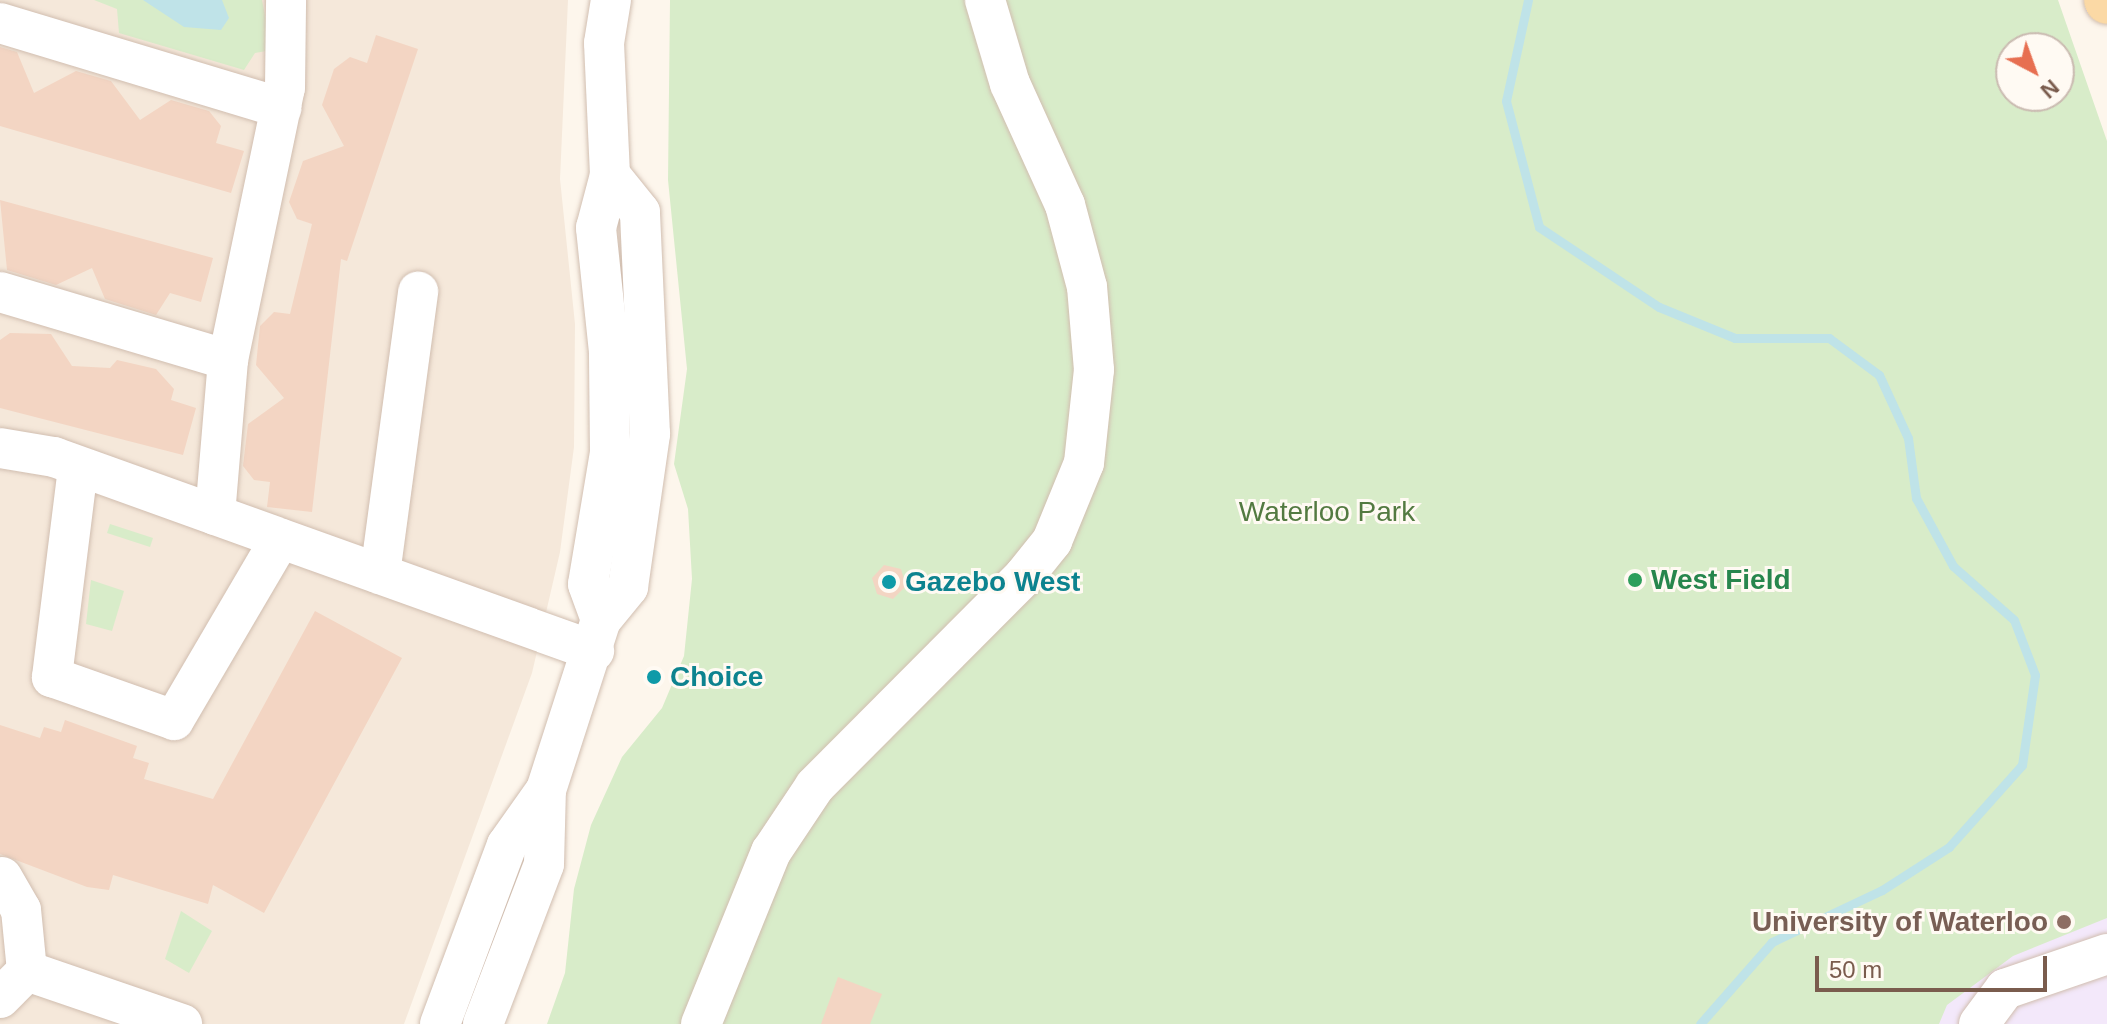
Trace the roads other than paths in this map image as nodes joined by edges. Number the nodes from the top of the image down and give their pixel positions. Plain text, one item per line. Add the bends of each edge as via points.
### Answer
1 (286, 0) edge
2 (611, 0) edge
3 (985, 0) edge
4 (0, 23) edge
5 (281, 108) junction
6 (418, 292) dead end
7 (0, 293) edge
8 (228, 360) junction
9 (0, 448) edge
10 (78, 468) junction
11 (215, 515) junction
12 (280, 539) junction
13 (380, 574) junction
14 (598, 636) junction
15 (546, 790) junction
16 (2, 877) dead end
17 (2107, 954) edge
18 (13, 984) edge
19 (182, 1024) edge
20 (440, 1024) edge
21 (483, 1024) edge
22 (701, 1024) edge
23 (1979, 1024) edge

1 - 5 street
2 - 14 street via 604,43 610,175 640,212 650,434 628,587
3 - 22 street via 1010,84 1065,205 1087,287 1094,370 1084,463 1052,541 1024,576 815,786 742,913
4 - 5 street
5 - 8 street
6 - 13 street
7 - 8 street
8 - 11 street
9 - 10 street
10 - 11 street
10 - 12 street via 52,677 174,720
11 - 12 street
12 - 13 street
13 - 14 street
14 - 15 street
15 - 20 street via 507,845
15 - 21 street via 544,864
16 - 18 street via 21,910
17 - 23 street via 2005,989
18 - 19 street

